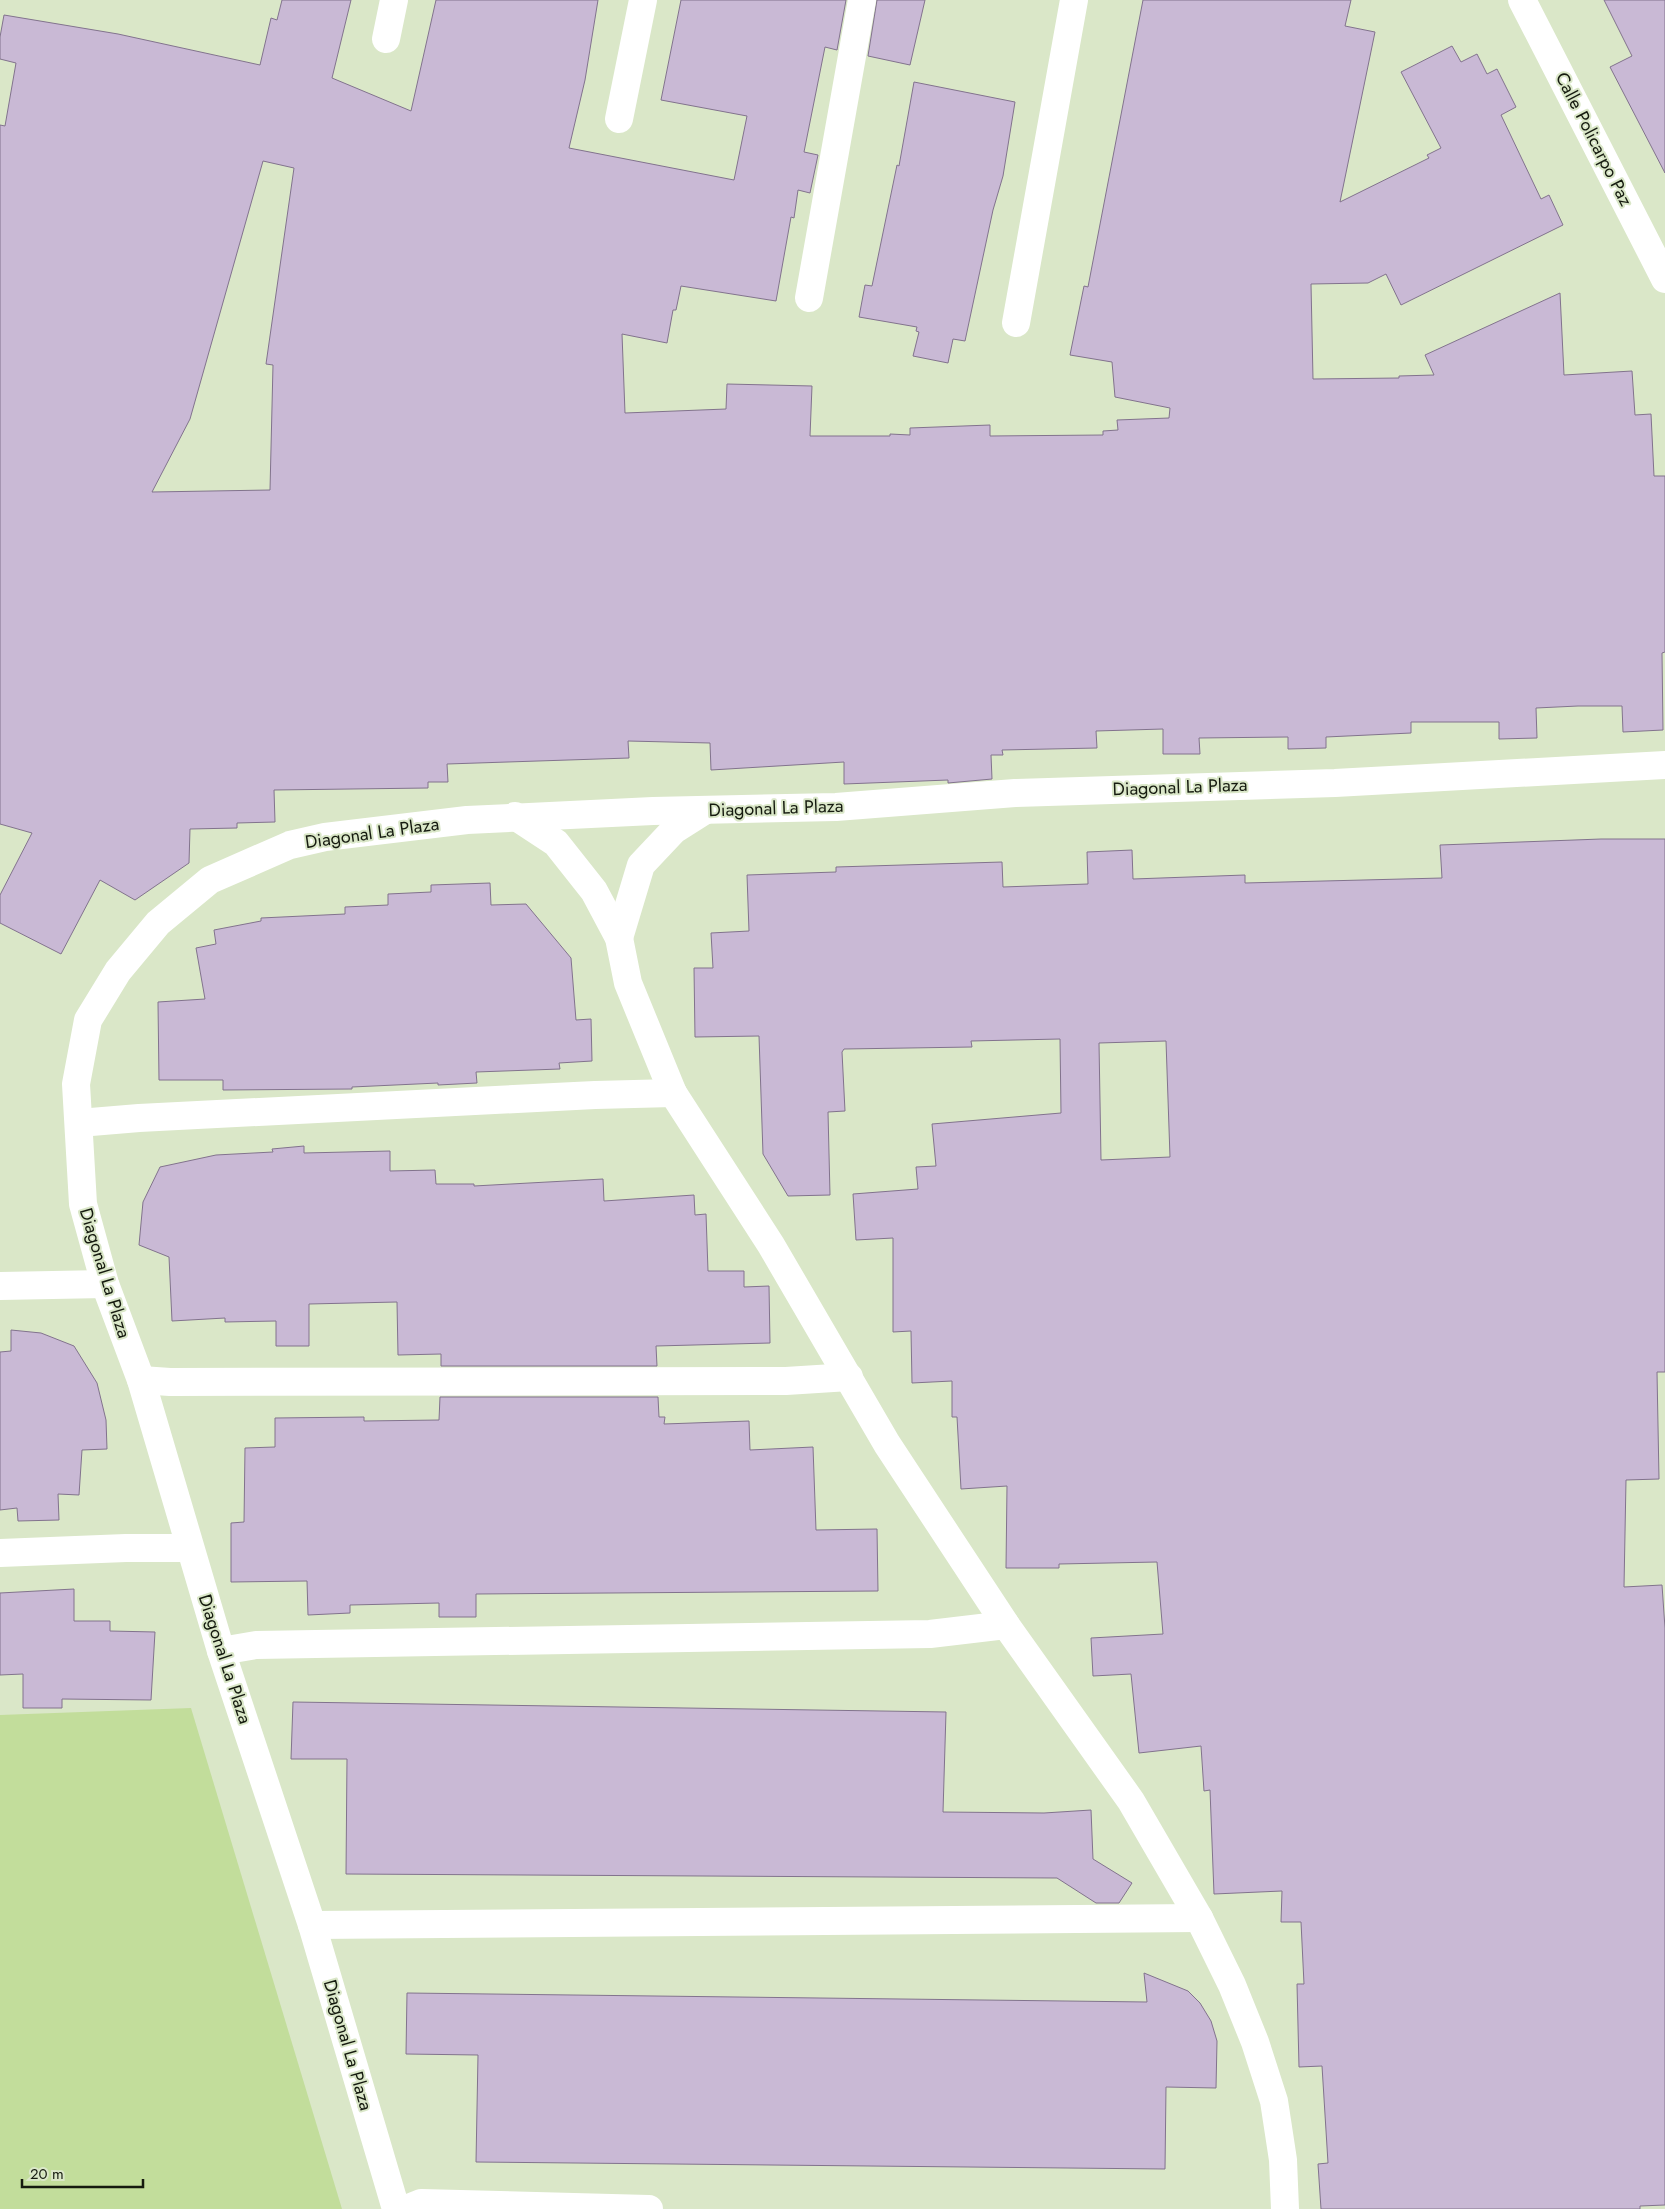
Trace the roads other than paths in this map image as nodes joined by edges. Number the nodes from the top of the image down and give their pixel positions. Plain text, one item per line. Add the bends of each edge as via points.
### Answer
1 (394, 0) edge
2 (643, 0) edge
3 (862, 0) edge
4 (1074, 0) edge
5 (1522, 0) edge
6 (386, 39) dead end
7 (619, 119) dead end
8 (1665, 279) edge
9 (809, 298) dead end
10 (1016, 323) dead end
11 (1665, 765) edge
12 (704, 811) junction
13 (515, 816) junction
14 (619, 938) junction
15 (673, 1093) junction
16 (78, 1123) junction
17 (105, 1284) junction
18 (0, 1286) edge
19 (849, 1377) junction
20 (140, 1380) junction
21 (189, 1548) junction
22 (0, 1553) edge
23 (1006, 1625) junction
24 (221, 1651) junction
25 (1199, 1918) junction
26 (312, 1925) junction
27 (396, 2209) edge
28 (406, 2209) edge
29 (649, 2209) edge
30 (1285, 2209) edge

1 - 6 street
2 - 7 street
3 - 9 street
4 - 10 street
5 - 8 street, Calle Policarpo Paz
11 - 12 street, Diagonal La Plaza via 1335,783 1015,793 836,807
12 - 13 street, Diagonal La Plaza
12 - 14 street via 674,830 641,865
13 - 14 street via 556,843 594,891
13 - 16 street, Diagonal La Plaza via 325,837 290,844 210,880 158,923 118,971 88,1020 76,1084
14 - 15 street via 628,983
15 - 16 street
15 - 19 street
16 - 17 street, Diagonal La Plaza via 83,1204
17 - 18 street
17 - 20 street, Diagonal La Plaza
19 - 20 street via 786,1381
19 - 23 street via 888,1444
20 - 21 street, Diagonal La Plaza
21 - 22 street
21 - 24 street, Diagonal La Plaza
23 - 24 street via 930,1634 256,1645
23 - 25 street via 1131,1801
24 - 26 street, Diagonal La Plaza
25 - 26 street
25 - 30 street via 1256,2042 1274,2101 1283,2160
26 - 27 street, Diagonal La Plaza
28 - 29 street via 421,2204

